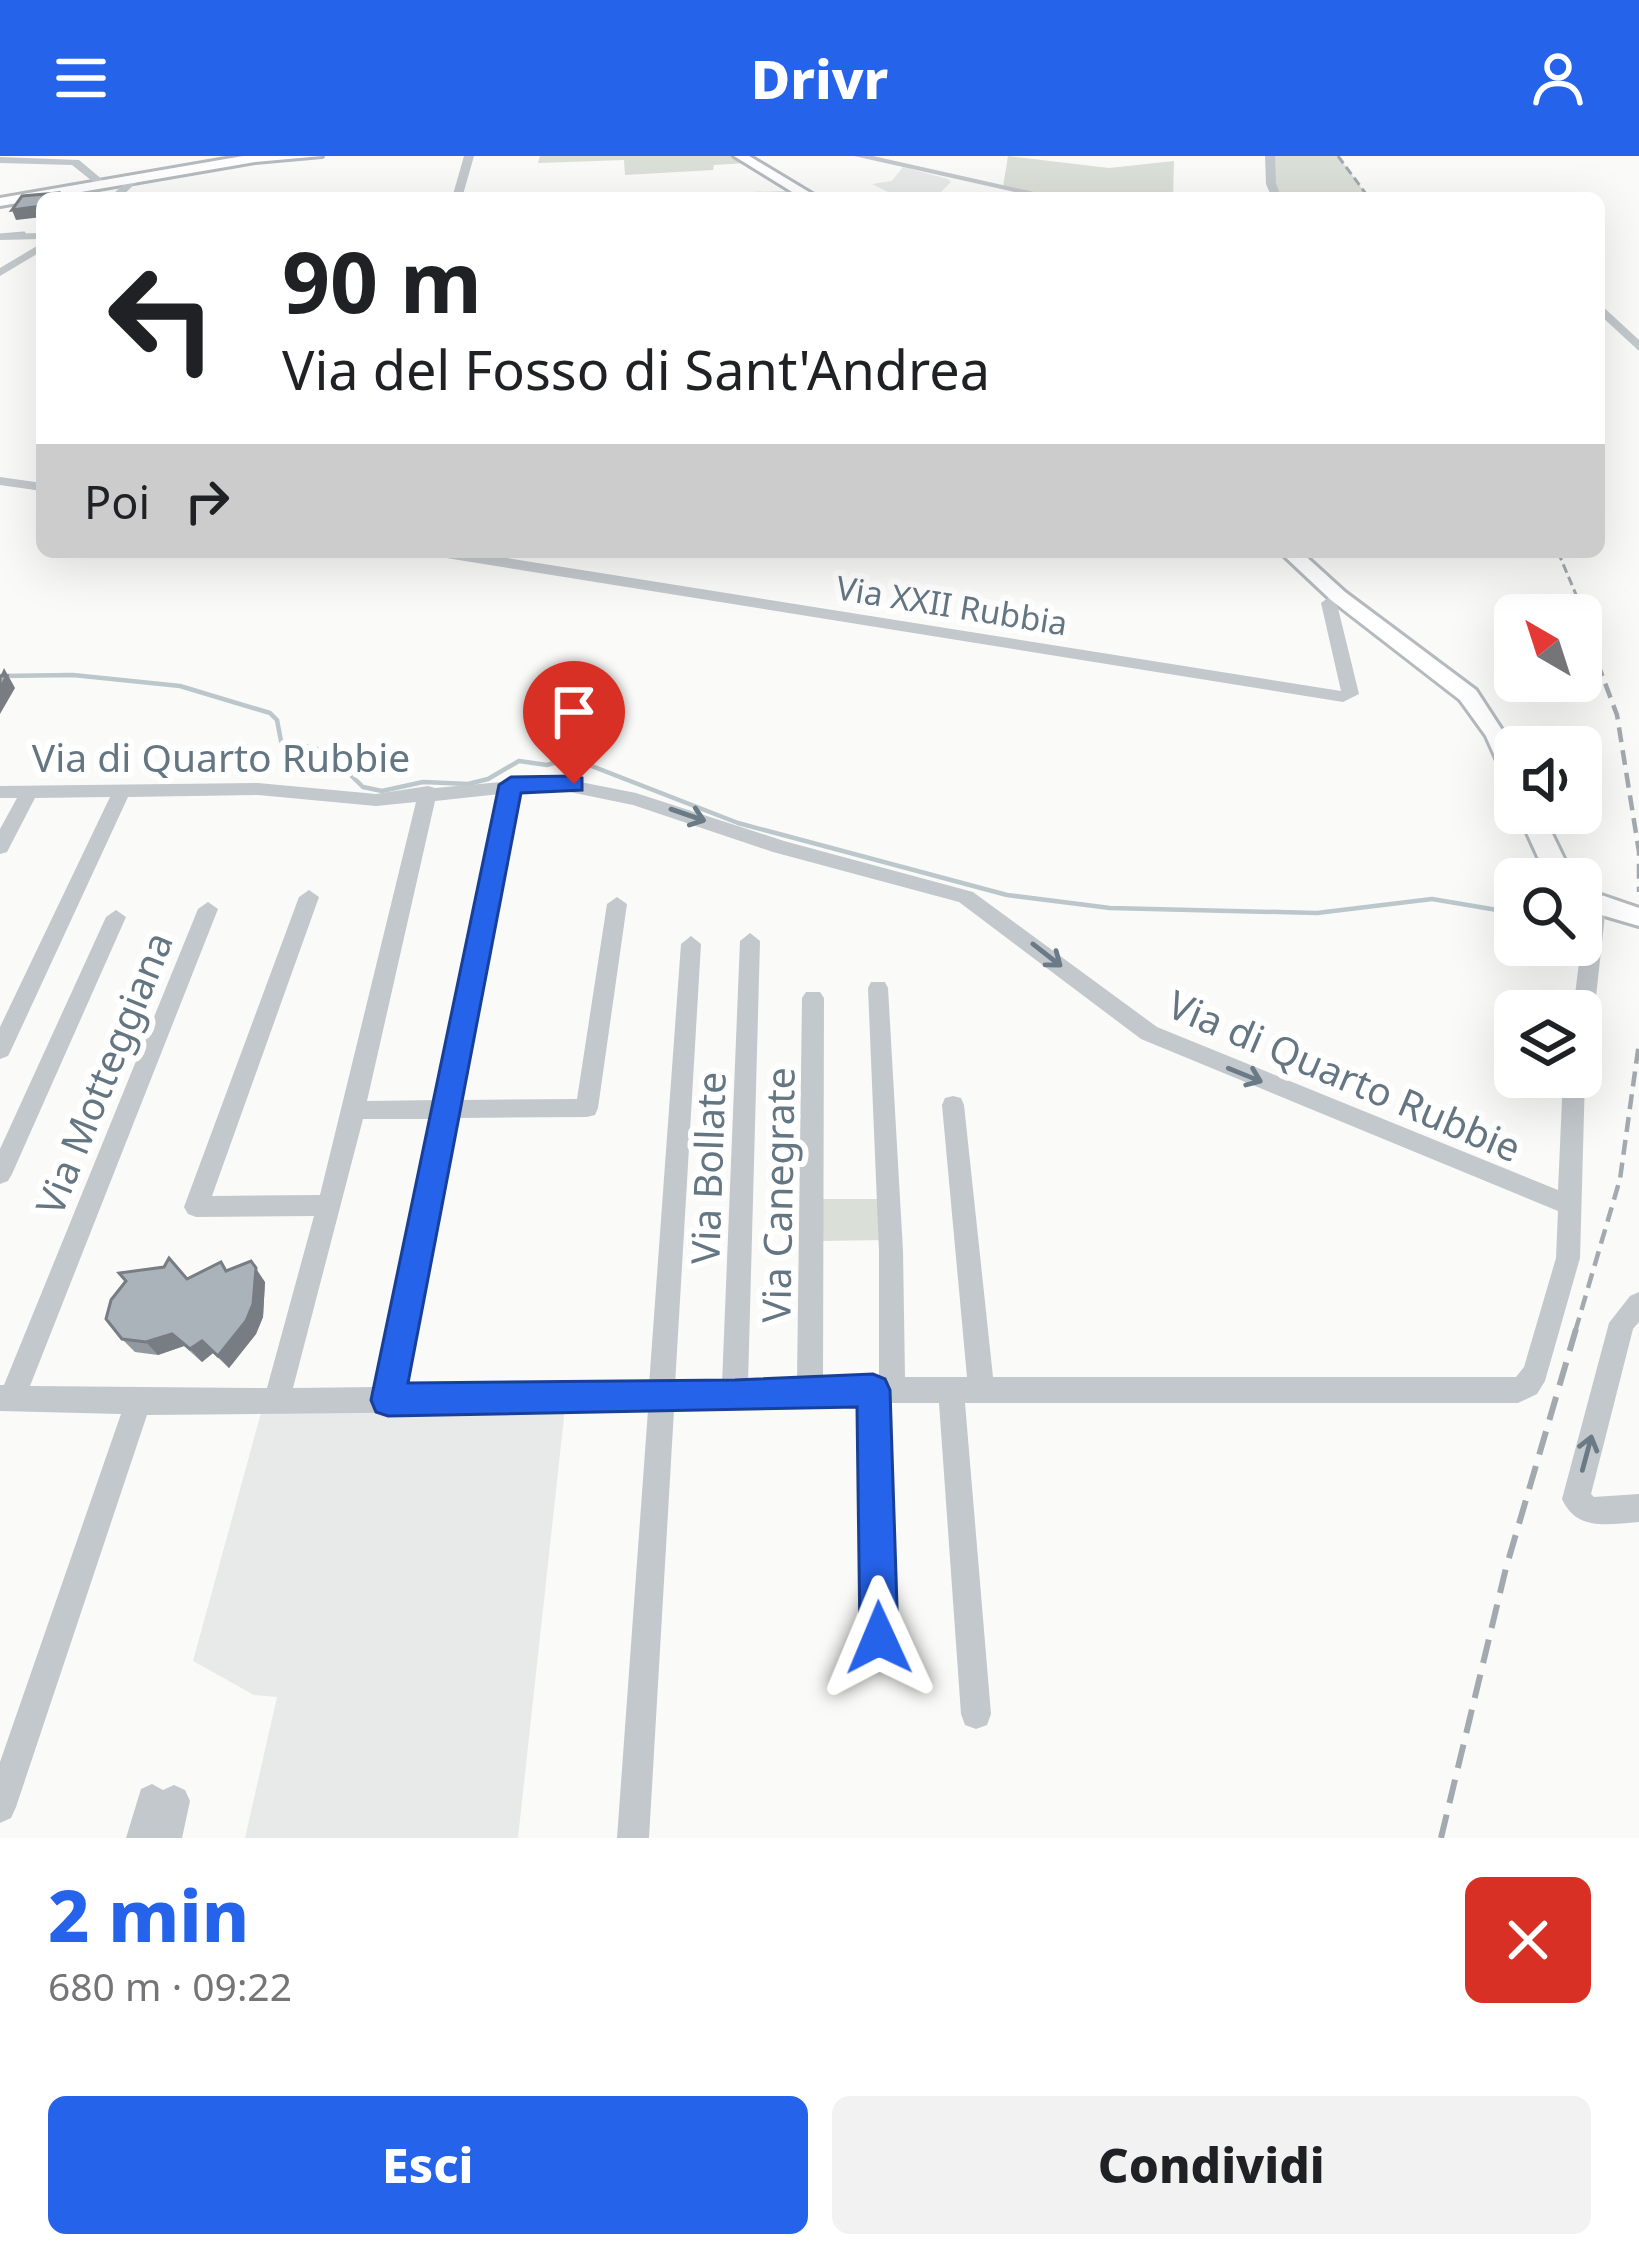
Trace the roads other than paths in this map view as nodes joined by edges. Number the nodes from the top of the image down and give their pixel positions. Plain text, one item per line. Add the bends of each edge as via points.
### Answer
1 (285, 156) edge
2 (316, 156) edge
3 (469, 156) edge
4 (740, 156) edge
5 (859, 156) edge
6 (1270, 156) edge
7 (263, 158) edge
8 (0, 160) edge
9 (108, 189) edge
10 (459, 192) edge
11 (800, 192) edge
12 (1028, 192) edge
13 (1274, 192) edge
14 (36, 199) edge
15 (36, 199) edge
16 (0, 204) edge
17 (36, 236) edge
18 (0, 237) edge
19 (36, 250) edge
20 (0, 273) edge
21 (1605, 313) edge
22 (1639, 347) edge
23 (0, 481) edge
24 (36, 487) edge
25 (477, 558) edge
26 (1296, 558) edge
27 (1337, 596) junction
28 (1494, 731) edge
29 (511, 785) junction
30 (122, 790) junction
31 (0, 792) edge
32 (29, 792) junction
33 (428, 792) junction
34 (0, 847) edge
35 (309, 897) dead end
36 (616, 904) dead end
37 (1602, 906) edge
38 (208, 909) dead end
39 (116, 917) dead end
40 (1639, 917) edge
41 (750, 941) dead end
42 (691, 944) dead end
43 (878, 988) dead end
44 (813, 998) dead end
45 (0, 1050) edge
46 (1573, 1098) edge
47 (953, 1105) dead end
48 (353, 1110) junction
49 (449, 1110) junction
50 (0, 1174) edge
51 (328, 1204) junction
52 (1569, 1205) junction
53 (1639, 1304) edge
54 (883, 1390) junction
55 (951, 1392) junction
56 (810, 1393) junction
57 (981, 1393) junction
58 (735, 1397) junction
59 (661, 1398) junction
60 (277, 1400) junction
61 (388, 1400) junction
62 (4, 1401) edge
63 (138, 1402) junction
64 (1639, 1508) edge
65 (879, 1638) dead end
66 (976, 1714) dead end
67 (0, 1807) edge
68 (142, 1838) edge
69 (166, 1838) edge
70 (633, 1838) edge

1 - 7 main road
2 - 7 main road
3 - 10 street
4 - 11 main road
5 - 12 street
6 - 13 street
7 - 9 main road
8 - 9 street via 75,162
14 - 16 main road
15 - 16 main road
17 - 18 street
19 - 20 street
21 - 22 street
23 - 24 street
25 - 27 street, Via XXII Rubbia via 1342,697 1349,694 1329,604
26 - 27 main road
27 - 28 main road via 1468,695
29 - 33 street, Via di Quarto Rubbie
29 - 49 street
29 -> 52 street, Via di Quarto Rubbie via 587,786 966,896 1149,1033
30 - 32 street, Via di Quarto Rubbie
30 - 33 street, Via di Quarto Rubbie via 302,790 376,800
30 - 45 street
31 - 32 street, Via di Quarto Rubbie
32 - 34 street
33 - 48 street
35 - 51 street via 196,1207
36 - 49 street via 587,1108
37 - 40 main road
38 - 62 street, Via Motteggiana
39 - 50 street
41 - 58 street, Via Bollate
42 - 59 street
43 - 54 street via 891,1251
44 - 56 street, Via Canegrate
46 - 52 street
47 - 57 street
48 - 49 street
48 - 51 street
49 - 61 street
51 - 60 street
52 - 57 street via 1559,1294 1536,1372 1521,1389
64 -> 53 street via 1588,1511 1576,1499 1622,1323
54 - 55 street
54 - 56 street
54 - 65 street
55 - 57 street
55 - 66 street
56 - 58 street
58 - 59 street
59 - 61 street
59 - 70 street
60 - 61 street
60 - 63 street
62 - 63 street
63 - 67 street
68 - 69 street via 163,1800

